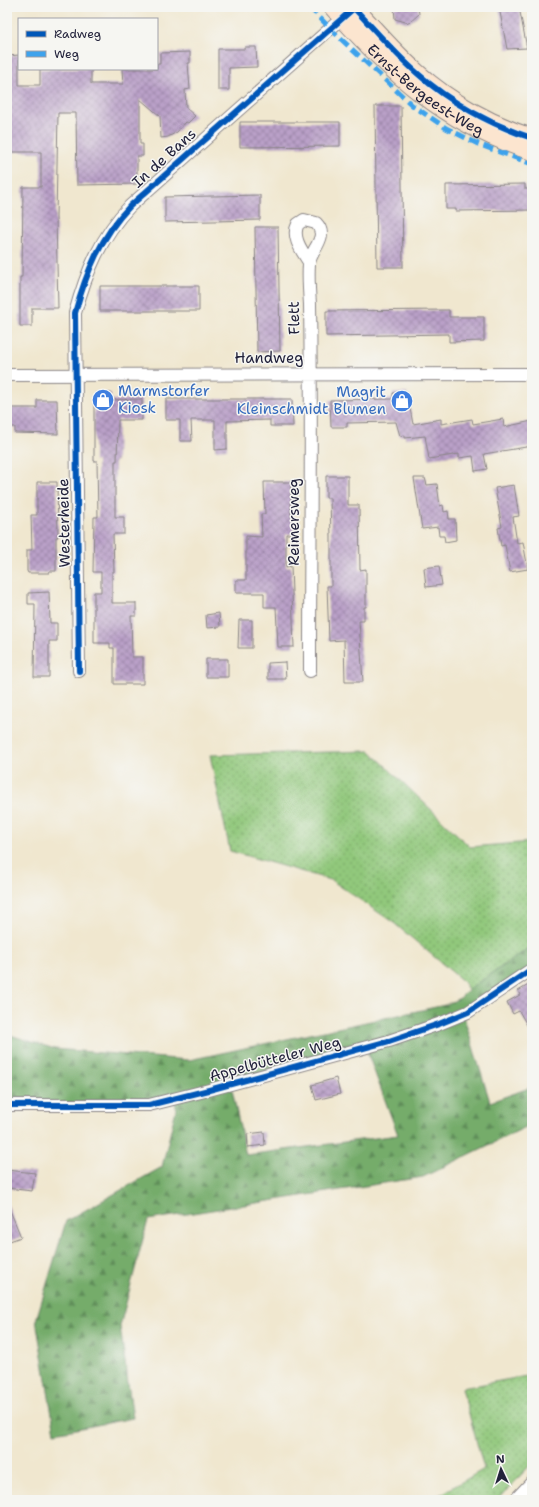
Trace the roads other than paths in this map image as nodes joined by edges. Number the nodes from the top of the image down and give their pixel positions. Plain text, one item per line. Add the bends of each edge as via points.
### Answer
1 (346, 10) edge
2 (532, 138) edge
3 (532, 152) edge
4 (309, 262) dead end
5 (311, 374) junction
6 (532, 374) edge
7 (76, 375) junction
8 (7, 376) edge
9 (79, 671) dead end
10 (310, 672) dead end
11 (532, 969) edge
12 (7, 1105) edge
13 (532, 1482) edge
14 (515, 1500) edge

1 - 2 street, Ernst-Bergeest-Weg via 434,87 472,111
1 - 3 street, Ernst-Bergeest-Weg via 394,71 428,99 449,114 484,132
1 - 7 street, In de Bans via 172,167 130,206 110,229 93,261 75,313
4 - 5 street, Flett
5 - 6 street, Handweg
5 - 7 street, Handweg
5 - 10 street, Reimersweg
7 - 8 street, Handweg
7 - 9 street, Westerheide
11 - 12 street, Appelbütteler Weg via 468,1012 439,1024 389,1042 210,1090 149,1105
13 - 14 street

